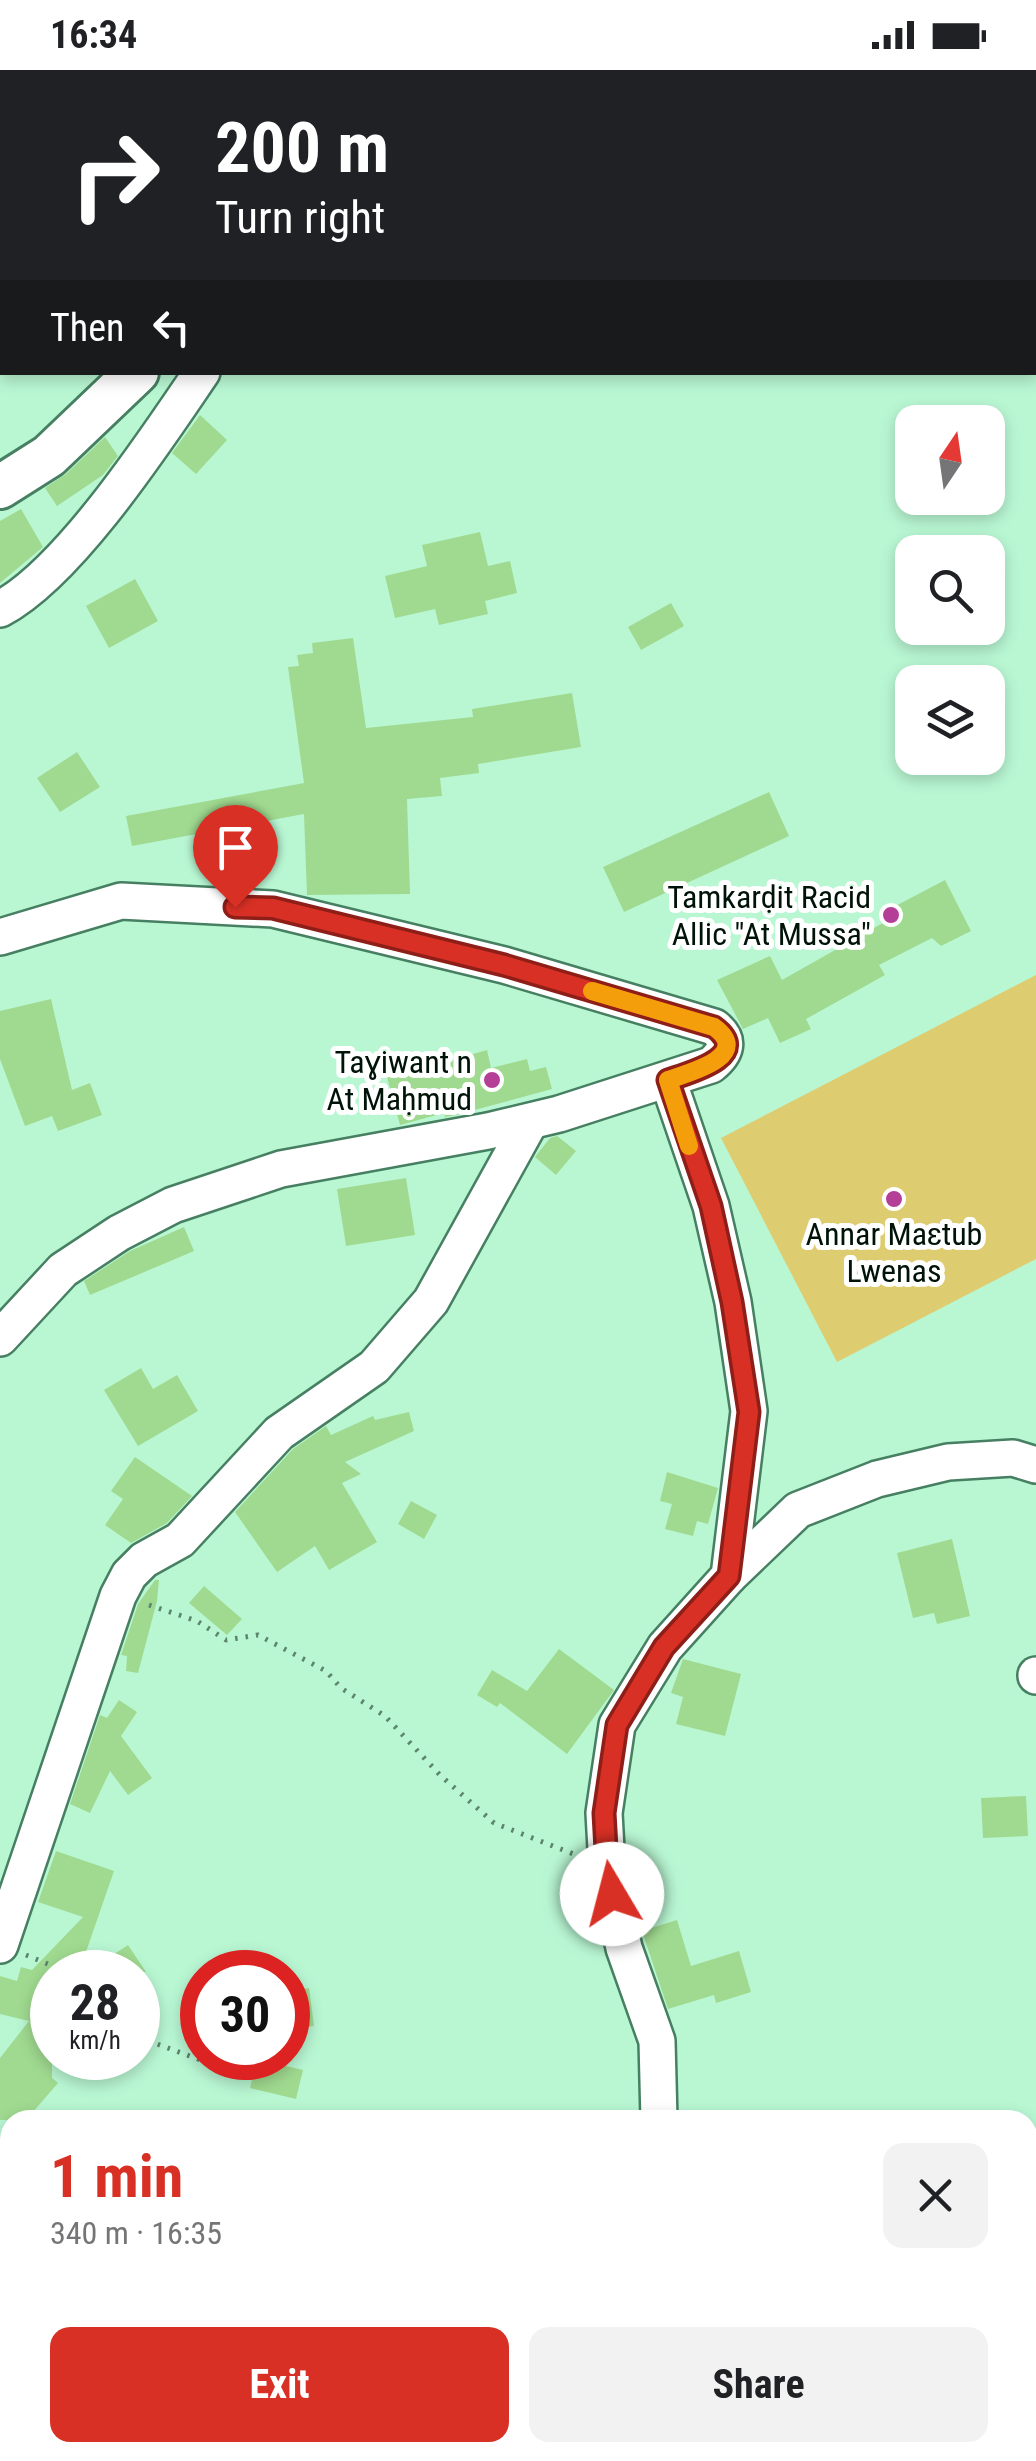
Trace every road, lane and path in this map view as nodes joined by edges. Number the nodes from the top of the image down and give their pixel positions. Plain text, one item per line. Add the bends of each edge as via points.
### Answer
1 (135, 375) edge
2 (200, 375) edge
3 (0, 487) edge
4 (0, 609) edge
5 (0, 938) edge
6 (668, 1080) junction
7 (530, 1122) junction
8 (0, 1338) edge
9 (1036, 1465) edge
10 (729, 1576) junction
11 (118, 1596) junction
12 (607, 1867) junction
13 (0, 1945) edge
14 (659, 2110) edge

1 - 3 street via 48,456
2 - 4 street via 63,558
5 - 6 street via 122,901 273,908 504,965 722,1033 722,1056
6 - 7 street
6 - 10 street via 711,1206 749,1412
7 - 8 street via 280,1169 173,1205 63,1270
7 - 11 street via 431,1301 374,1367 279,1434 180,1540 144,1560
9 - 10 street via 1013,1458 948,1462 877,1480 798,1510
10 - 12 street via 664,1647 617,1725 604,1813
11 - 12 path via 197,1622 226,1640 258,1635 326,1672 385,1716 494,1823
11 - 13 street
12 - 14 street via 624,1948 657,2041

